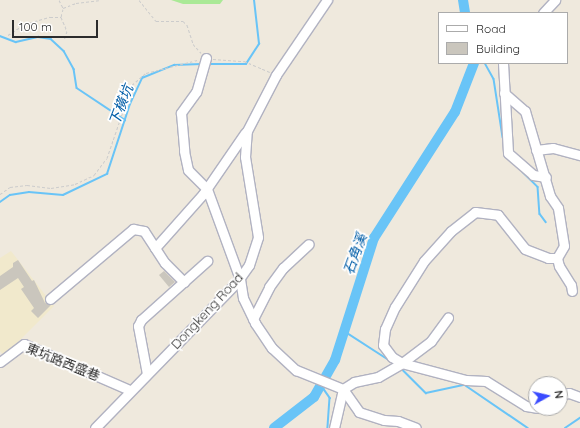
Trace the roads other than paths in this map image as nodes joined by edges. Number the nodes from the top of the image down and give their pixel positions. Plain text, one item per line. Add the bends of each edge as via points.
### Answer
1 (327, 0) edge
2 (555, 0) edge
3 (544, 12) edge
4 (205, 62) road end
5 (503, 64) edge
6 (504, 93) junction
7 (247, 131) junction
8 (536, 150) junction
9 (580, 155) edge
10 (546, 177) junction
11 (207, 189) junction
12 (309, 244) dead end
13 (155, 248) junction
14 (557, 258) junction
15 (207, 261) dead end
16 (240, 278) junction
17 (184, 282) junction
18 (572, 291) dead end
19 (50, 299) dead end
20 (448, 318) dead end
21 (253, 319) junction
22 (0, 362) edge
23 (402, 363) junction
24 (147, 374) junction
25 (343, 389) junction
26 (130, 390) junction
27 (568, 393) edge
28 (580, 398) edge
29 (528, 406) edge
30 (94, 428) edge
31 (334, 428) edge
32 (416, 428) edge

1 - 7 street, Dongkeng Road via 276,75
2 - 3 street
4 - 11 street via 196,92 181,113 188,170
5 - 6 street
6 - 8 street via 525,111
6 - 10 street via 508,153 533,175
7 - 11 street
7 - 16 street, Dongkeng Road via 245,158 258,237 249,265
8 - 9 street via 553,148
8 - 10 street
10 - 14 street via 550,196 558,208 564,246
11 - 13 street
11 - 16 street
12 - 21 street via 283,268 269,287
13 - 17 street via 165,263
13 - 19 street via 144,231 133,229
14 - 18 street
14 - 23 street via 548,258 525,249 498,215 475,212 451,231 424,261 385,329 383,345 392,357
15 - 17 street
16 - 21 street via 243,298
16 - 24 street, Dongkeng Road
17 - 24 street via 150,310 138,326
20 - 23 street via 431,341
21 - 25 street via 272,348 296,370
22 - 26 street, 東坑路西盛巷 via 24,344
23 - 25 street via 378,377 354,382
23 - 29 street via 466,380 486,381
24 - 26 street, Dongkeng Road
25 - 31 street
25 - 32 street via 359,412
26 - 30 street, Dongkeng Road
27 - 28 street

